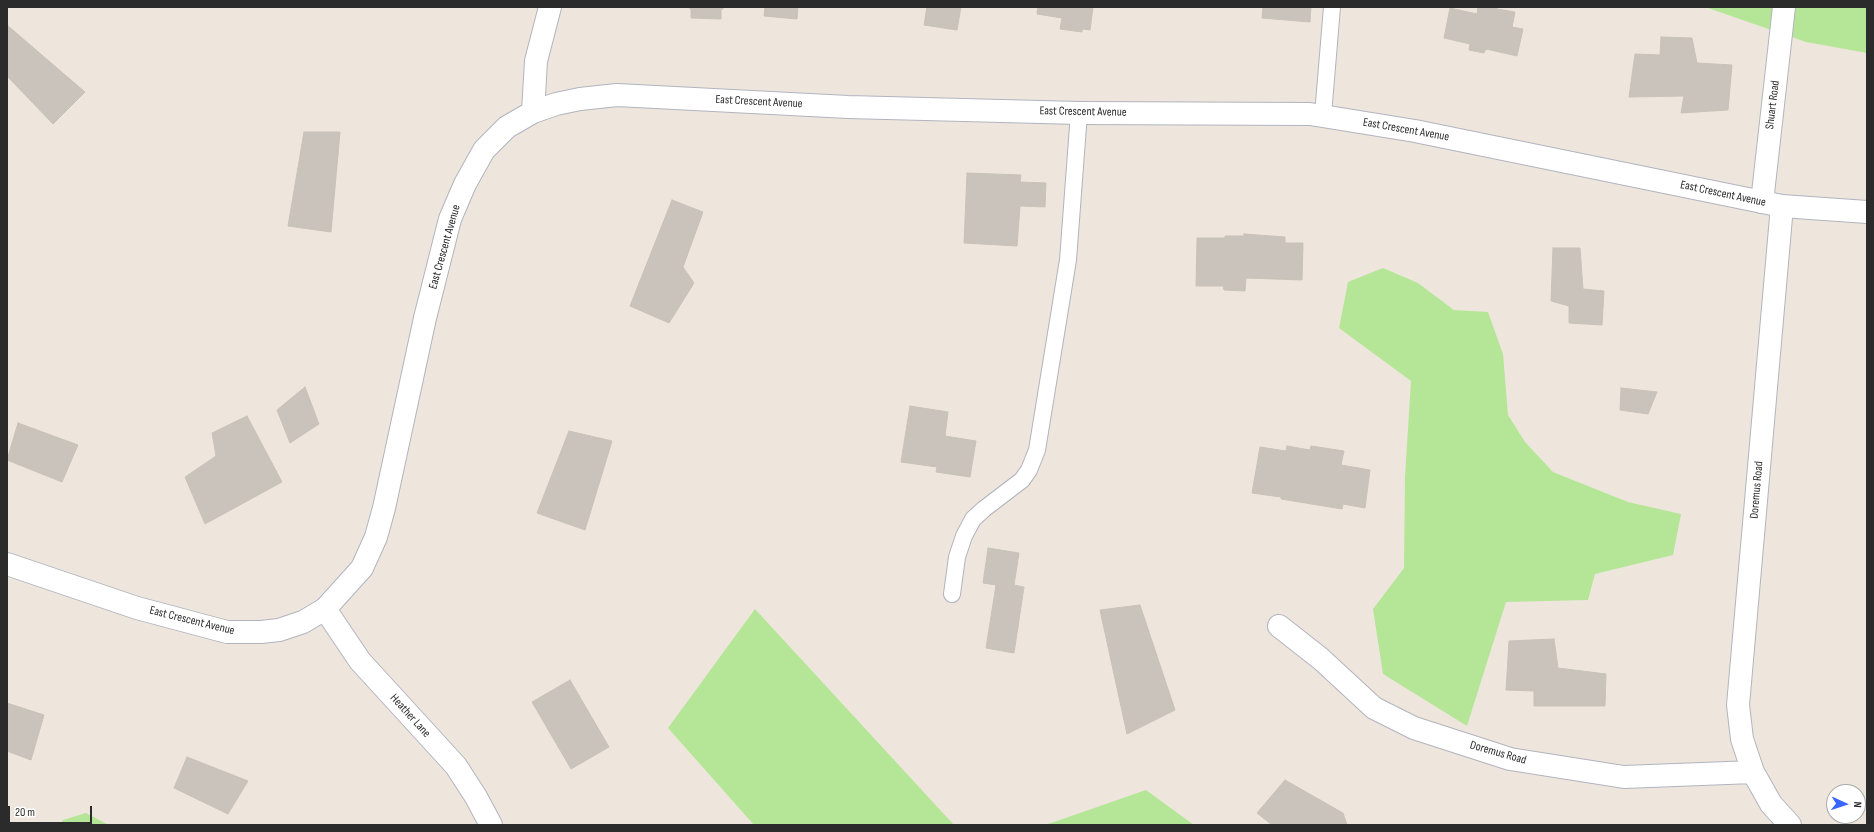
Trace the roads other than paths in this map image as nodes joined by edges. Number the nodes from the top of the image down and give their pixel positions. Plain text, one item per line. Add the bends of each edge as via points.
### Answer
1 (550, 7) edge
2 (1332, 7) edge
3 (1784, 7) edge
4 (534, 112) junction
5 (1079, 113) junction
6 (1322, 115) junction
7 (1772, 204) junction
8 (1867, 212) edge
9 (7, 564) edge
10 (952, 594) dead end
11 (326, 609) junction
12 (1279, 626) dead end
13 (1753, 772) junction
14 (491, 825) edge
15 (1790, 825) edge

1 - 4 street via 536,61
2 - 6 lane
3 - 7 street, Shuart Road
4 - 5 street, East Crescent Avenue via 574,100 617,95 840,106
4 - 11 street, East Crescent Avenue via 507,127 484,150 464,184 450,220 437,272 376,537 362,568
5 - 6 street, East Crescent Avenue
5 - 10 lane via 1068,260 1036,450 1029,470 1022,480 973,519 957,557
6 - 7 street, East Crescent Avenue via 1415,131
7 - 8 street, East Crescent Avenue
7 - 13 street, Doremus Road via 1738,705 1742,739
9 - 11 street, East Crescent Avenue via 137,608 227,632 279,630 303,622
11 - 14 street, Heather Lane via 360,660 456,766
12 - 13 street, Doremus Road via 1374,708 1414,728 1510,759 1624,778
13 - 15 street, Doremus Road via 1771,804

